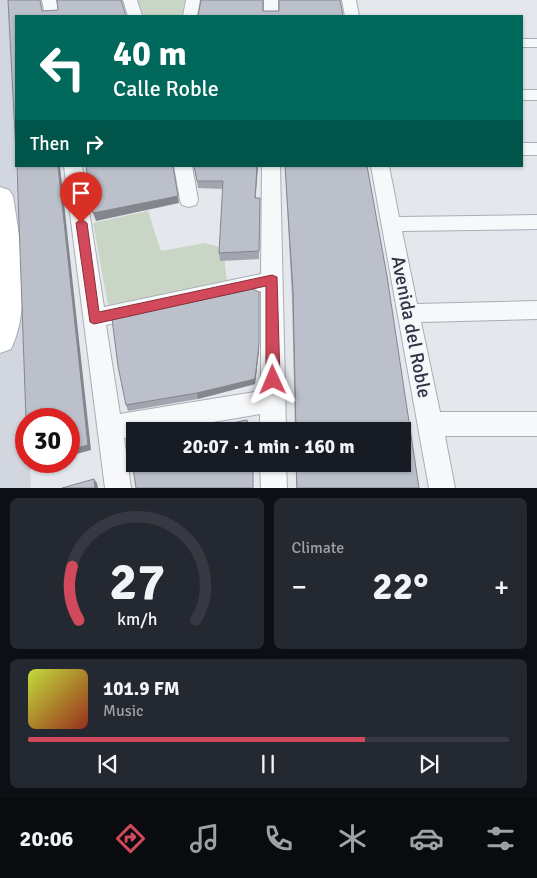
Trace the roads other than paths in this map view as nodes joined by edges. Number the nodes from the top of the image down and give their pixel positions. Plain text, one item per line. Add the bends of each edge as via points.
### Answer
1 (49, 0) edge
2 (130, 0) edge
3 (193, 0) edge
4 (270, 0) edge
5 (349, 0) edge
6 (52, 15) edge
7 (135, 15) edge
8 (190, 15) edge
9 (271, 15) edge
10 (352, 15) edge
11 (523, 43) edge
12 (537, 43) edge
13 (523, 95) edge
14 (537, 95) edge
15 (523, 149) edge
16 (537, 149) edge
17 (74, 167) edge
18 (183, 167) edge
19 (271, 167) edge
20 (380, 167) edge
21 (0, 196) edge
22 (189, 200) dead end
23 (537, 222) edge
24 (390, 224) junction
25 (272, 280) junction
26 (537, 310) edge
27 (407, 313) junction
28 (94, 318) junction
29 (0, 339) edge
30 (273, 400) junction
31 (273, 422) edge
32 (430, 424) junction
33 (537, 424) edge
34 (109, 428) junction
35 (274, 472) edge
36 (118, 488) edge
37 (274, 488) edge
38 (442, 488) edge

1 - 6 street
2 - 7 street
3 - 8 street
4 - 9 street
5 - 10 street
11 - 12 street
13 - 14 street
15 - 16 street
17 - 28 street
18 - 22 street
19 - 25 street
20 - 24 street, Avenida del Roble
21 - 29 street via 9,282
23 - 24 street
24 - 27 street, Avenida del Roble
25 - 28 street
25 - 30 street
26 - 27 street
27 - 32 street, Avenida del Roble
28 - 34 street
30 - 31 street
30 - 34 street
32 - 33 street
32 - 38 street, Avenida del Roble
34 - 36 street
35 - 37 street

